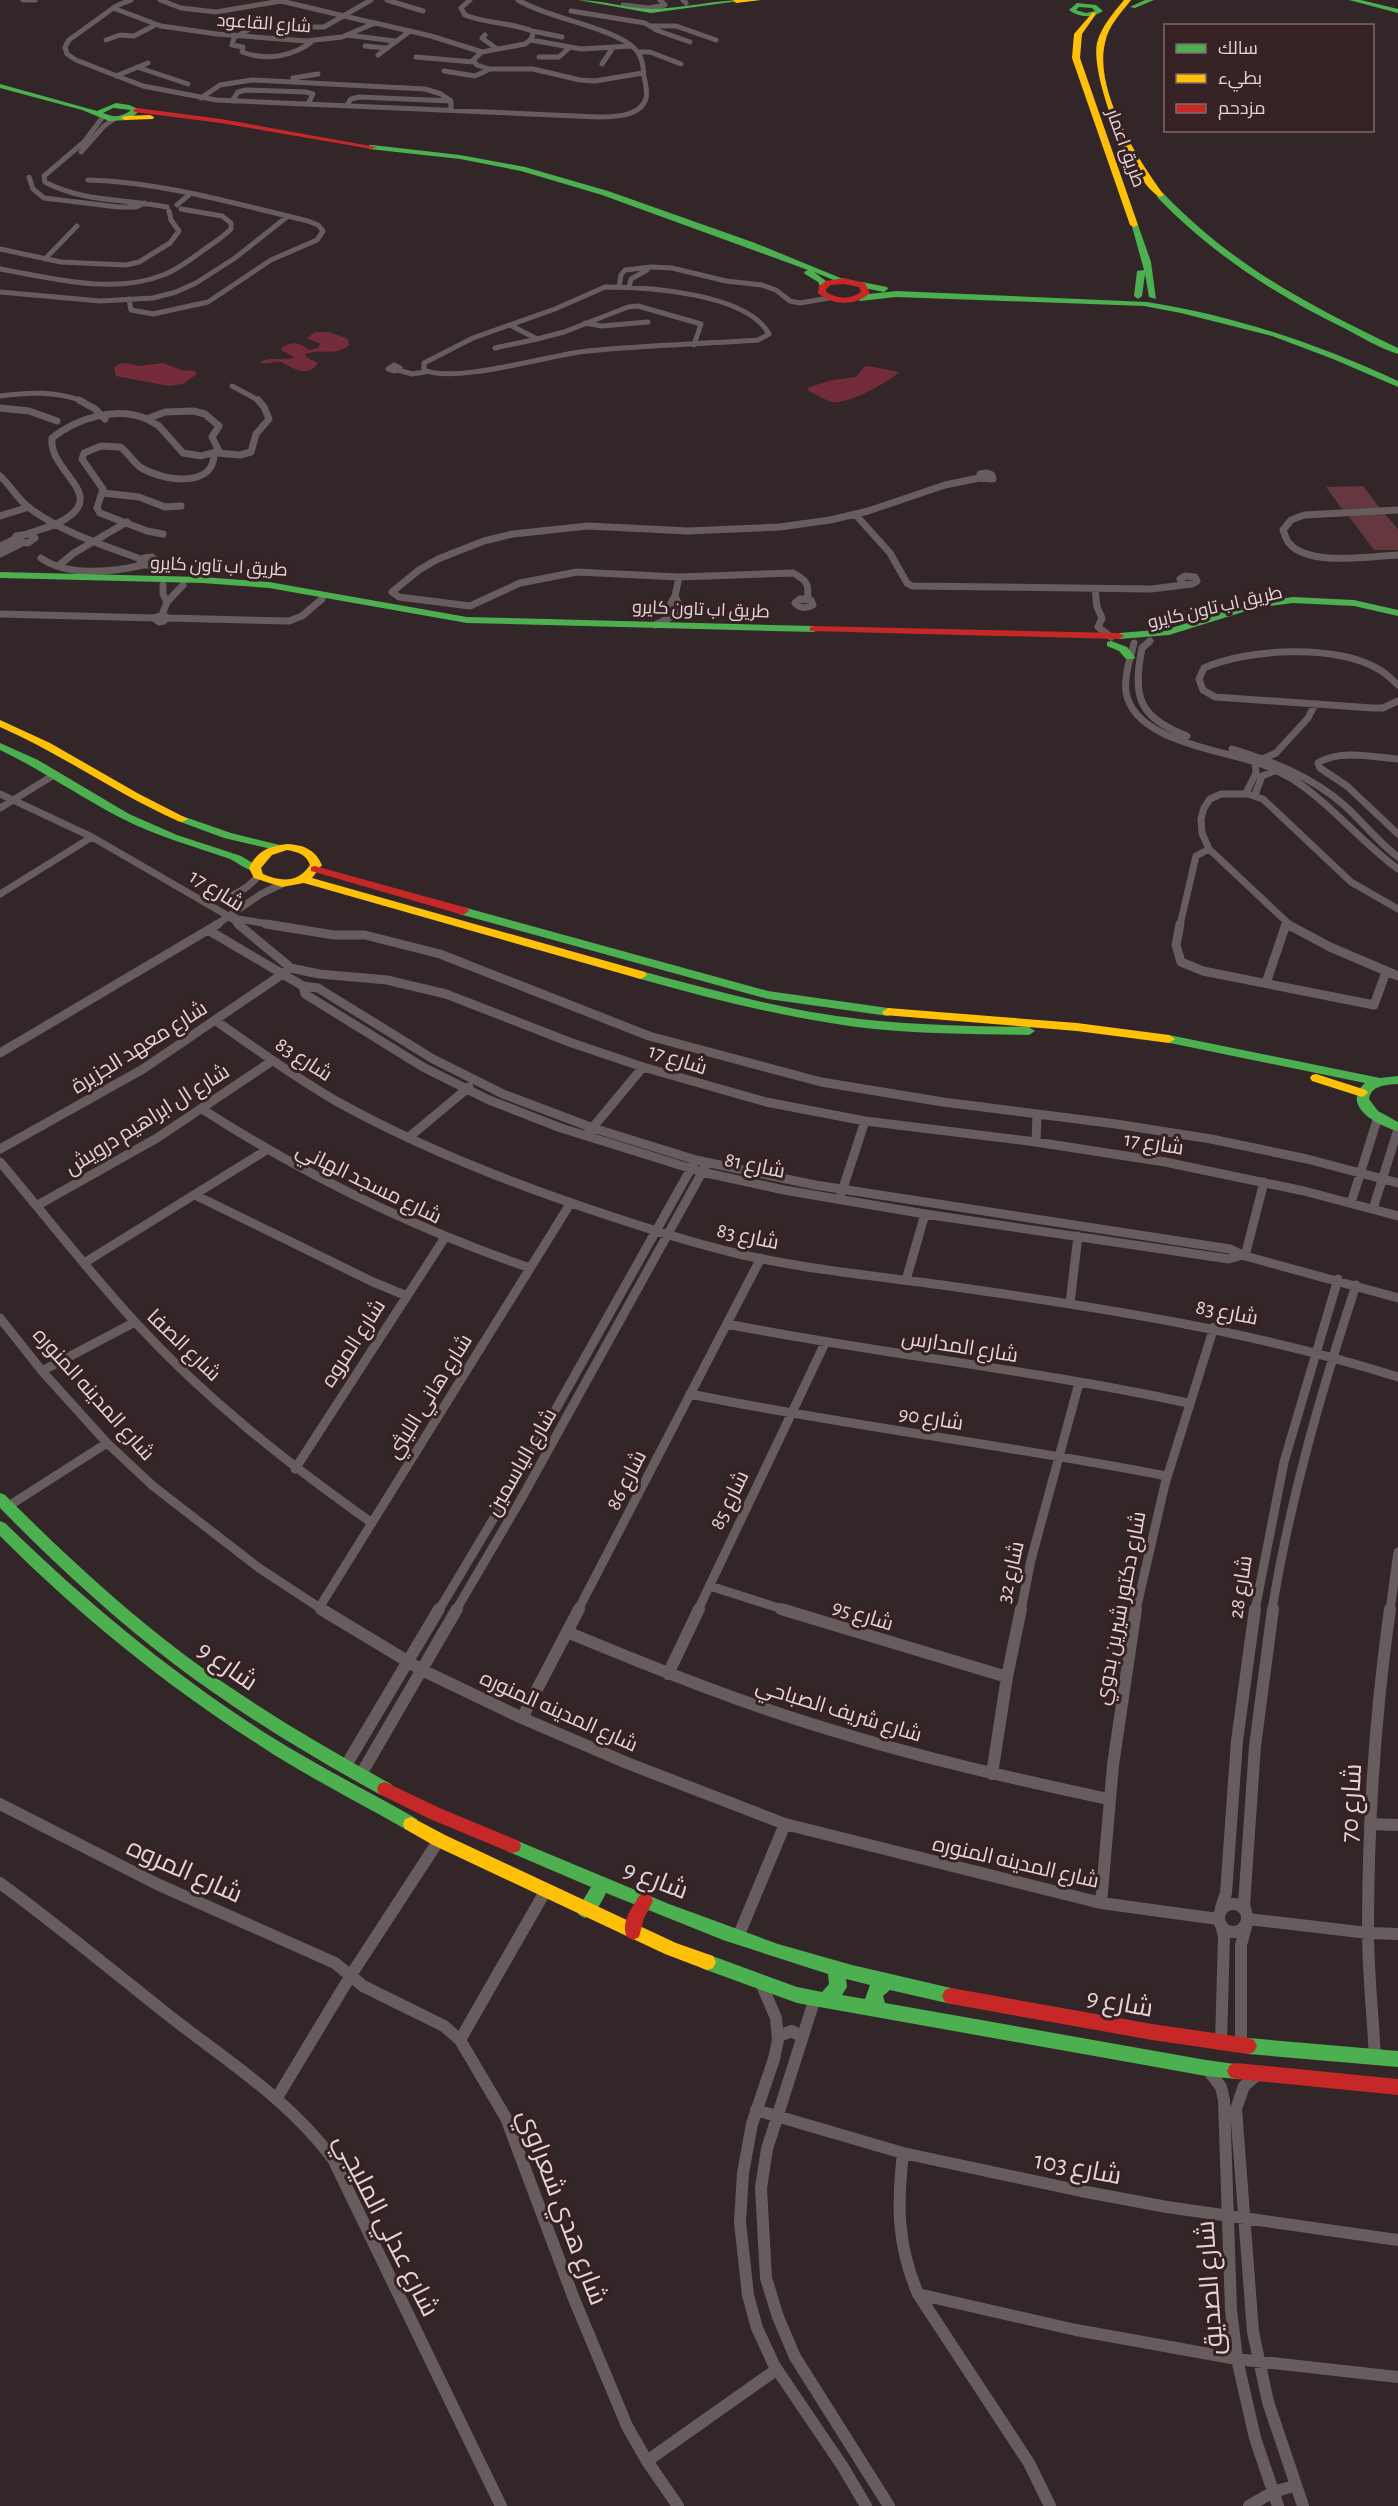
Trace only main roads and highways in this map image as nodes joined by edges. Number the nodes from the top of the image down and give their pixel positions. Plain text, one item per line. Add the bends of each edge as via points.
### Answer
1 (581, 0) edge
2 (736, 0) edge
3 (743, 0) edge
4 (758, 0) edge
5 (1151, 0) edge
6 (1352, 0) edge
7 (1367, 0) edge
8 (1129, 2) edge
9 (656, 5) edge
10 (1085, 6) edge
11 (1398, 9) edge
12 (0, 78) edge
13 (0, 86) edge
14 (59, 99) junction
15 (137, 110) junction
16 (109, 115) junction
17 (692, 227) junction
18 (754, 249) junction
19 (844, 281) junction
20 (861, 291) junction
21 (825, 297) junction
22 (1145, 300) junction
23 (1398, 343) edge
24 (1398, 351) edge
25 (1398, 379) edge
26 (1398, 384) edge
27 (0, 575) edge
28 (212, 580) junction
29 (0, 581) edge
30 (163, 585) junction
31 (380, 609) junction
32 (1397, 616) edge
33 (512, 621) junction
34 (591, 624) junction
35 (444, 625) junction
36 (557, 629) junction
37 (820, 630) junction
38 (915, 632) junction
39 (1169, 632) junction
40 (782, 635) junction
41 (881, 637) junction
42 (1085, 640) junction
43 (1111, 641) junction
44 (1132, 650) junction
45 (0, 723) edge
46 (0, 746) edge
47 (280, 848) junction
48 (315, 869) junction
49 (257, 872) junction
50 (303, 879) junction
51 (1398, 1080) edge
52 (1377, 1081) junction
53 (1362, 1092) junction
54 (1398, 1128) edge
55 (4, 1503) edge
56 (0, 1527) edge
57 (601, 1884) junction
58 (645, 1901) junction
59 (585, 1910) junction
60 (633, 1932) junction
61 (836, 1969) junction
62 (886, 1983) junction
63 (820, 1999) junction
64 (880, 2010) junction
65 (1398, 2059) edge
66 (1398, 2087) edge

1 - 9 main road
2 - 3 main road
2 - 4 main road
2 - 9 main road
5 - 8 main road
6 - 11 main road
7 - 11 main road
8 - 23 main road via 1113,35 1108,59 1110,76 1119,104 1166,189 1209,235 1242,262 1332,314
8 - 24 main road via 1103,34 1098,53 1099,77 1109,104 1156,191 1187,225 1234,264 1322,316
10 - 22 main road, طريق اعمار via 1076,58 1144,254
12 - 14 main road
13 - 14 main road
14 - 16 main road
15 - 16 main road
15 - 16 main road via 129,106
15 - 17 main road via 361,147 499,164 575,183
16 - 17 main road via 193,122 338,149 499,169
17 - 18 main road
18 - 19 main road
18 - 21 main road via 813,274 822,281
19 - 20 main road
19 - 21 main road
20 - 21 main road
20 - 22 main road
22 - 25 main road via 1225,314 1284,330
22 - 26 main road via 1272,330 1327,350
27 - 28 main road, طريق اب تاون كايرو
28 - 30 main road
28 - 31 main road, طريق اب تاون كايرو via 300,589
29 - 30 main road, طريق اب تاون كايرو
30 - 31 main road, طريق اب تاون كايرو via 255,589
31 - 33 main road, طريق اب تاون كايرو
31 - 35 main road, طريق اب تاون كايرو
32 - 39 main road, طريق اب تاون كايرو via 1343,602 1293,600 1255,605
32 - 44 main road, طريق اب تاون كايرو via 1333,608 1277,609 1150,641
33 - 34 main road, طريق اب تاون كايرو
33 - 35 main road
34 - 36 main road via 554,627
34 - 37 main road, طريق اب تاون كايرو
35 - 36 main road, طريق اب تاون كايرو
36 - 40 main road, طريق اب تاون كايرو
37 - 38 main road, طريق اب تاون كايرو
37 - 40 main road via 823,632
38 - 41 main road
38 - 42 main road, طريق اب تاون كايرو
39 - 43 main road, طريق اب تاون كايرو
39 - 44 main road
40 - 41 main road, طريق اب تاون كايرو
41 - 42 main road, طريق اب تاون كايرو
42 - 43 main road, طريق اب تاون كايرو
43 - 44 main road, طريق اب تاون كايرو
45 - 47 main road via 49,744 177,817 228,836
46 - 49 main road via 140,823 237,858
47 - 48 main road via 311,854 316,861
47 - 49 main road via 262,856
48 - 50 main road
48 - 52 main road via 774,997 855,1010 1039,1023 1159,1038
49 - 50 main road via 272,883
50 - 53 main road via 771,1009 886,1026 1092,1035 1150,1042 1266,1065
51 - 52 main road
52 - 53 main road
53 - 54 main road via 1363,1107 1377,1120
55 - 57 main road, شارع 9 via 87,1585 168,1652 240,1704 412,1803
56 - 59 main road, شارع 9 via 132,1648 265,1741 439,1840
57 - 58 main road, شارع 9
57 - 59 main road
58 - 60 main road
58 - 61 main road, شارع 9
59 - 60 main road, شارع 9
60 - 63 main road, شارع 9 via 761,1983
61 - 62 main road, شارع 9
61 - 63 main road via 837,1989
62 - 64 main road via 875,1992 874,2001
62 - 65 main road, شارع 9 via 1241,2046
63 - 64 main road, شارع 9
64 - 66 main road, شارع 9 via 1206,2068

